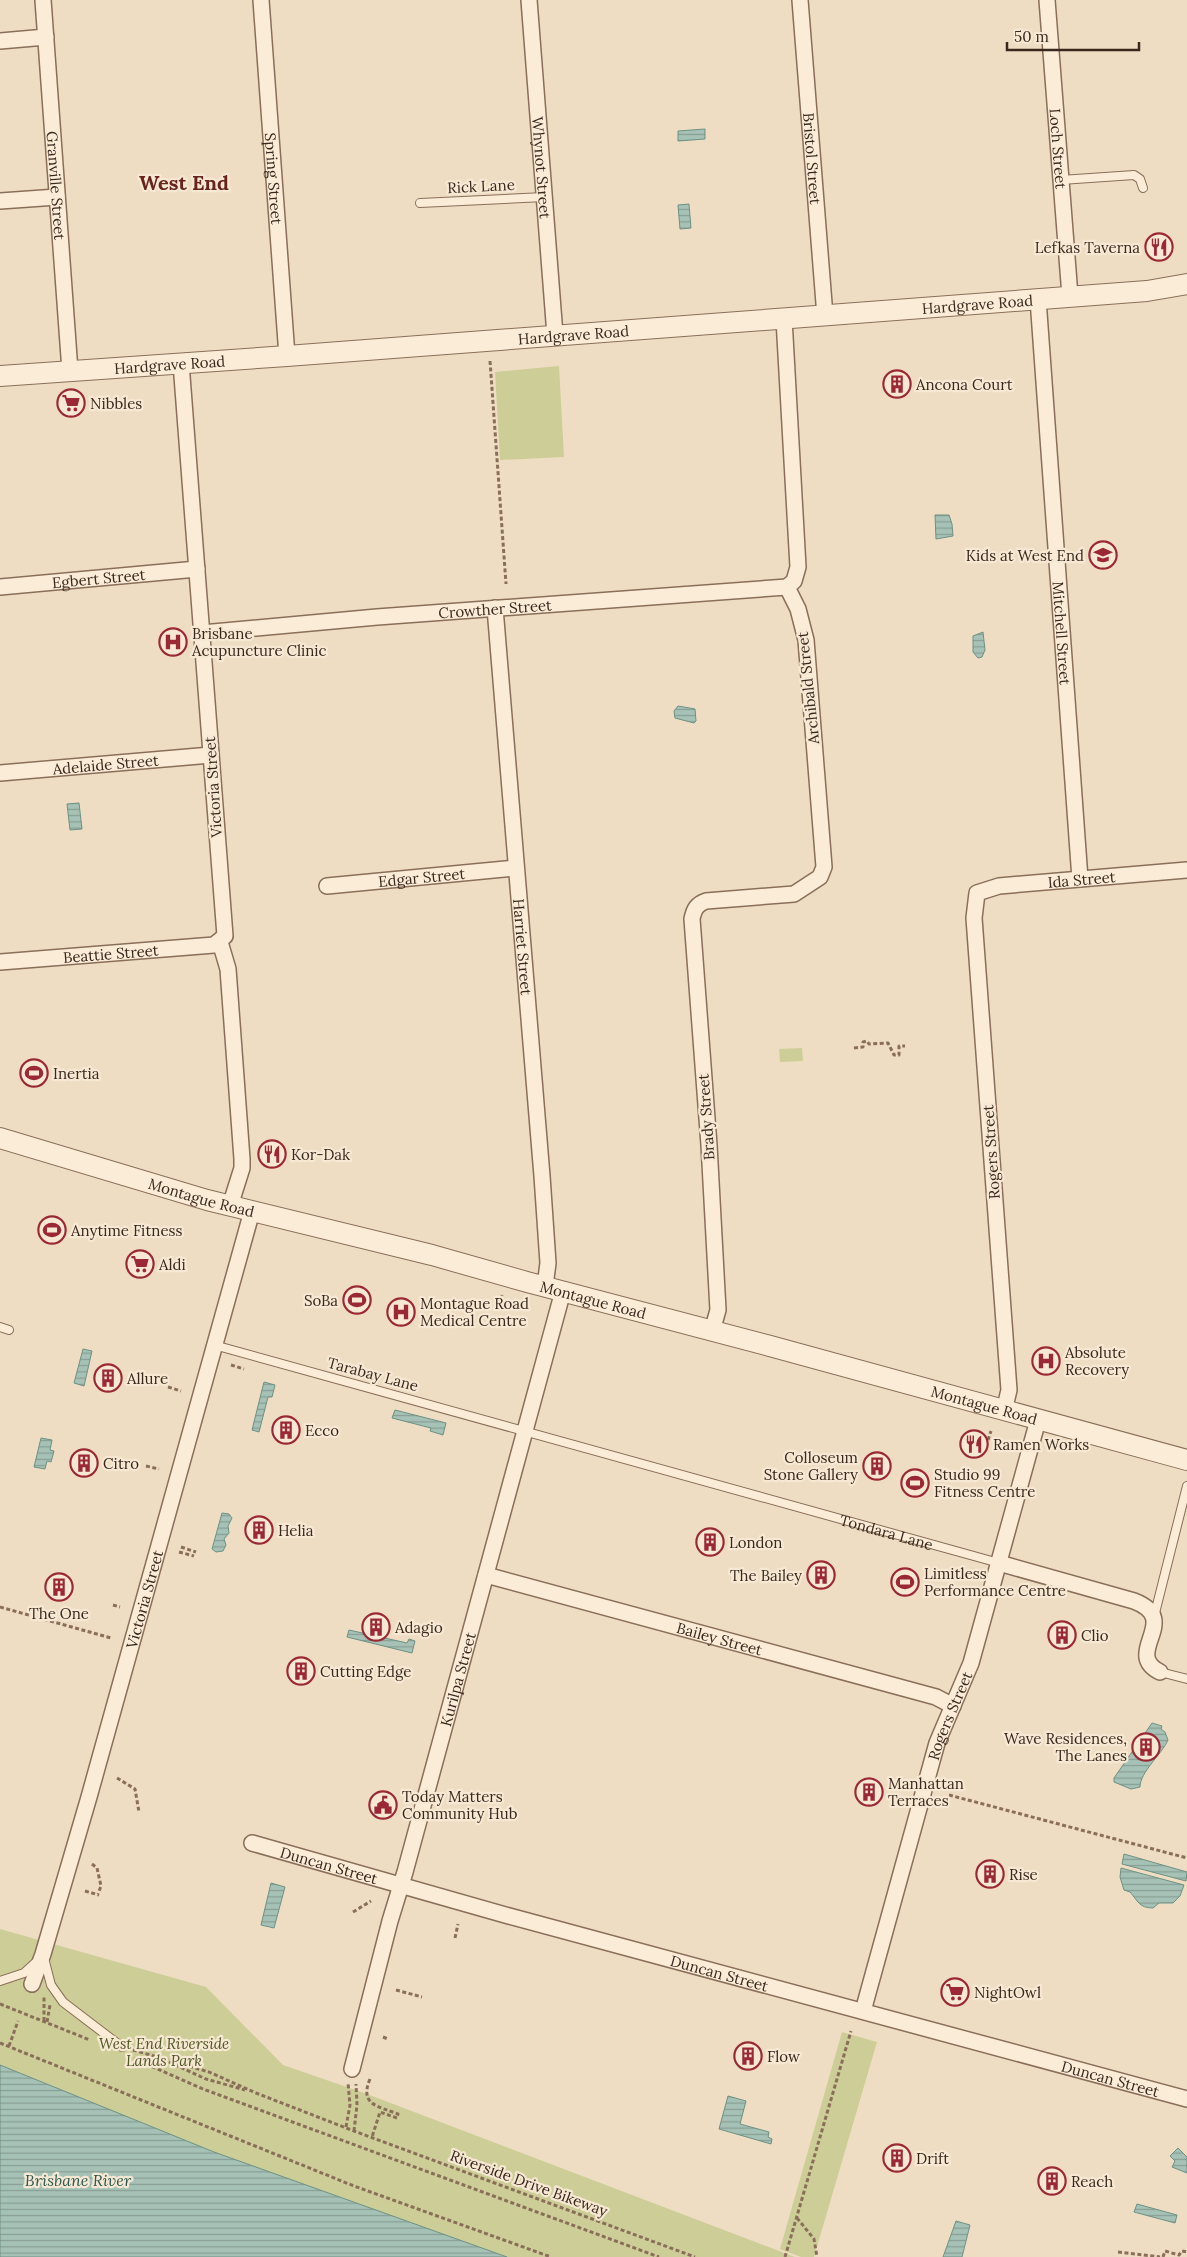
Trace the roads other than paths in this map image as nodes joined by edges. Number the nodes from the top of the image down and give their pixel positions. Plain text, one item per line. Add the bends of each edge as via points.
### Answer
1 (43, 0) edge
2 (261, 0) edge
3 (529, 0) edge
4 (800, 0) edge
5 (1047, 0) edge
6 (46, 37) junction
7 (0, 41) edge
8 (1061, 180) junction
9 (1143, 188) dead end
10 (57, 197) junction
11 (544, 197) junction
12 (0, 201) edge
13 (420, 203) dead end
14 (1187, 284) edge
15 (1147, 291) junction
16 (1187, 293) edge
17 (1070, 296) junction
18 (1038, 299) junction
19 (825, 316) junction
20 (784, 319) junction
21 (554, 335) junction
22 (287, 356) junction
23 (181, 363) junction
24 (70, 371) junction
25 (0, 376) edge
26 (197, 569) junction
27 (787, 586) junction
28 (0, 587) edge
29 (495, 608) junction
30 (202, 633) junction
31 (211, 755) junction
32 (0, 773) edge
33 (515, 868) junction
34 (1187, 870) edge
35 (1080, 879) junction
36 (327, 886) dead end
37 (977, 893) joint
38 (699, 904) joint
39 (220, 942) junction
40 (0, 962) edge
41 (0, 1138) edge
42 (230, 1206) junction
43 (252, 1211) junction
44 (554, 1289) junction
45 (0, 1327) edge
46 (9, 1330) dead end
47 (712, 1331) junction
48 (214, 1345) junction
49 (1004, 1411) junction
50 (1038, 1420) junction
51 (525, 1432) junction
52 (1187, 1460) edge
53 (1187, 1486) edge
54 (999, 1563) junction
55 (486, 1576) junction
56 (1154, 1618) junction
57 (1160, 1672) joint
58 (1187, 1680) edge
59 (953, 1706) junction
60 (252, 1843) dead end
61 (401, 1885) junction
62 (43, 1954) junction
63 (0, 1982) edge
64 (32, 1984) dead end
65 (863, 2012) junction
66 (122, 2050) road end
67 (352, 2069) road end
68 (1187, 2099) edge

1 - 6 street, Granville Street
2 - 22 street, Spring Street
3 - 11 street, Whynot Street
4 - 19 street, Bristol Street
5 - 8 street, Loch Street
6 - 7 street
6 - 10 street, Granville Street
8 - 9 lane via 1134,175 1140,179
8 - 17 street, Loch Street
10 - 12 street
10 - 24 street, Granville Street
11 - 13 lane, Rick Lane
11 - 21 street, Whynot Street
14 - 15 street, Hardgrave Road
15 - 16 street, Hardgrave Road
15 - 17 street, Hardgrave Road
17 - 18 street, Hardgrave Road
18 - 19 street, Hardgrave Road
18 - 35 street, Mitchell Street
19 - 20 street, Hardgrave Road
20 - 21 street, Hardgrave Road
20 - 27 street via 798,567 794,581
21 - 22 street, Hardgrave Road
22 - 23 street, Hardgrave Road
23 - 24 street, Hardgrave Road
23 - 26 street, Victoria Street
24 - 25 street, Hardgrave Road
26 - 28 street, Egbert Street
26 - 30 street, Victoria Street
27 - 29 street, Crowther Street
27 - 38 street, Archibald Street via 798,609 806,640 824,867 820,877 794,894
29 - 30 street, Crowther Street
29 - 33 street, Harriet Street
30 - 31 street, Victoria Street
31 - 32 street, Adelaide Street
31 - 39 street, Victoria Street via 225,936
33 - 36 street, Edgar Street
33 - 44 street, Harriet Street via 548,1263
34 - 35 street, Ida Street
35 - 37 street, Ida Street via 994,887
37 - 49 street, Rogers Street via 974,918 1009,1390
38 - 47 street, Brady Street via 692,919 718,1310
39 - 40 street, Beattie Street
39 - 42 street, Victoria Street via 228,969 242,1159
41 - 42 street, Montague Road
42 - 43 street, Montague Road
43 - 44 street, Montague Road via 422,1252
43 - 48 street, Victoria Street
44 - 47 street, Montague Road
44 - 51 street, Kurilpa Street
45 - 46 lane
47 - 49 street, Montague Road
48 - 51 lane, Tarabay Lane
48 - 62 street, Victoria Street
49 - 50 street, Montague Road
50 - 52 street, Montague Road
50 - 54 street, Rogers Street
51 - 54 lane, Tondara Lane
51 - 55 street, Kurilpa Street
53 - 56 lane
54 - 56 street, Tondara Lane via 1134,1601 1149,1609
54 - 59 street, Rogers Street via 971,1663
55 - 59 street, Bailey Street via 927,1695
55 - 61 street, Kurilpa Street
56 - 57 street via 1147,1657
57 - 58 lane
59 - 65 street, Rogers Street via 937,1743
60 - 61 street, Duncan Street
61 - 65 street, Duncan Street
61 - 67 street, Kurilpa Street
62 - 63 lane via 24,1973
62 - 64 street, Victoria Street
62 - 66 lane via 51,1985 63,2002
65 - 68 street, Duncan Street

